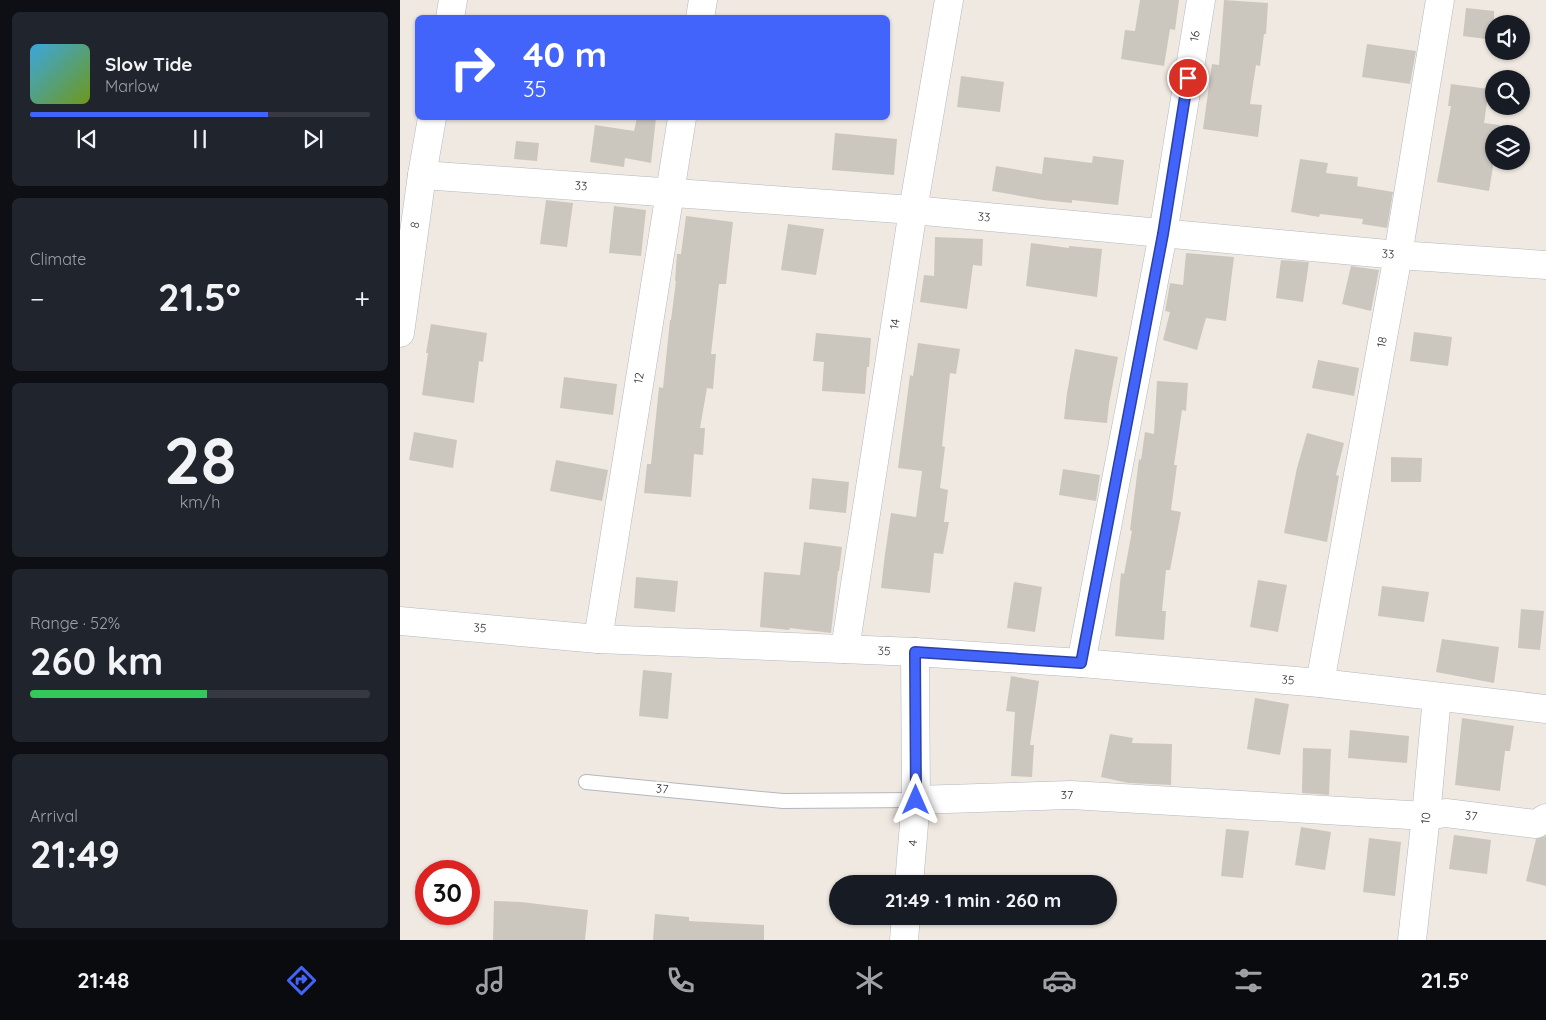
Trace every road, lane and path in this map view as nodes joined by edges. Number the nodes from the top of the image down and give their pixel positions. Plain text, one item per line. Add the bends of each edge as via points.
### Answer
1 (453, 0) edge
2 (703, 0) edge
3 (949, 0) edge
4 (1201, 0) edge
5 (1440, 0) edge
6 (450, 15) edge
7 (700, 15) edge
8 (432, 120) edge
9 (682, 120) edge
10 (422, 175) junction
11 (669, 192) junction
12 (913, 210) junction
13 (1163, 234) junction
14 (1398, 254) junction
15 (1546, 265) edge
16 (400, 333) edge
17 (400, 621) edge
18 (598, 639) junction
19 (845, 649) junction
20 (915, 652) junction
21 (1081, 663) junction
22 (1320, 683) junction
23 (1436, 696) junction
24 (1546, 709) edge
25 (586, 782) dead end
26 (916, 800) junction
27 (1426, 816) junction
28 (1546, 818) edge
29 (910, 875) edge
30 (905, 925) edge
31 (904, 940) edge
32 (1412, 940) edge

1 - 6 street
2 - 7 street
3 - 12 street, 14
4 - 13 street, 16
5 - 14 street, 18
8 - 10 street, 8
9 - 11 street, 12
10 - 11 street, 33
10 - 16 street, 8
11 - 12 street, 33
11 - 18 street, 12
12 - 13 street, 33
12 - 19 street, 14
13 - 14 street, 33
13 - 21 street, 16
14 - 15 street, 33
14 - 22 street, 18
17 - 18 street, 35
18 - 19 street, 35
19 - 20 street, 35
20 - 21 street, 35
20 - 26 street, 4
21 - 22 street, 35
22 - 23 street, 35
23 - 24 street, 35
23 - 27 street, 10
25 - 26 lane, 37 via 783,801
26 - 27 street, 37 via 1072,795
26 - 29 street, 4
27 - 28 street, 37 via 1446,813 1536,824
27 - 32 street, 10
30 - 31 street

